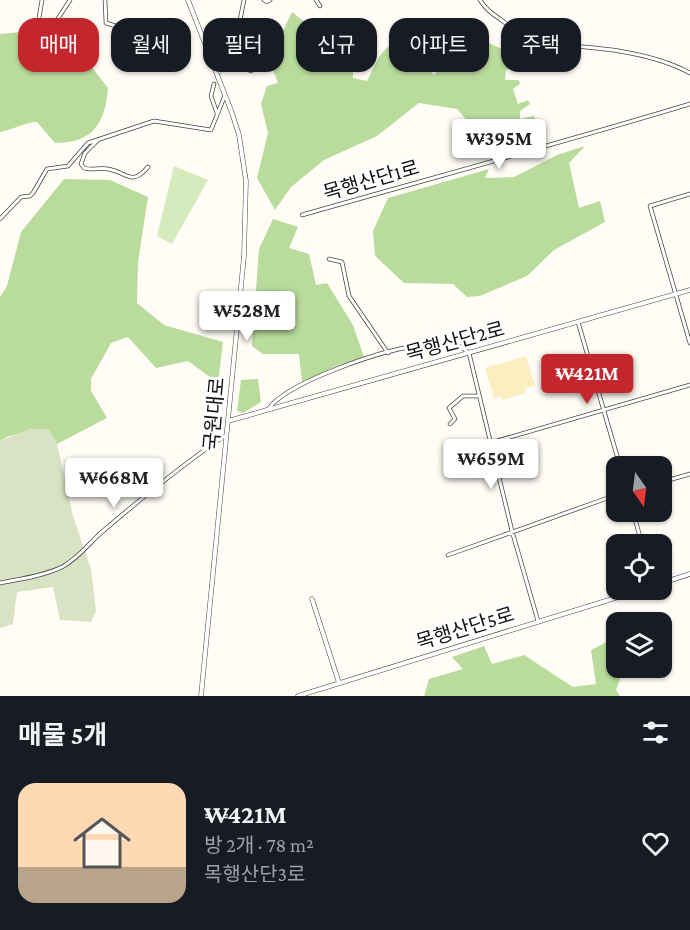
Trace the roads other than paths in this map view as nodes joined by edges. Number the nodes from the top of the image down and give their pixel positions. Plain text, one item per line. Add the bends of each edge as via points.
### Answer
1 (42, 0) edge
2 (70, 0) edge
3 (105, 0) edge
4 (188, 0) edge
5 (244, 0) edge
6 (264, 0) edge
7 (270, 0) edge
8 (315, 0) edge
9 (480, 0) edge
10 (320, 6) dead end
11 (39, 18) edge
12 (58, 18) edge
13 (241, 18) edge
14 (111, 25) edge
15 (690, 73) edge
16 (214, 84) tunnel mouth
17 (225, 93) junction
18 (690, 104) edge
19 (218, 115) junction
20 (98, 140) junction
21 (148, 168) dead end
22 (690, 194) edge
23 (302, 215) dead end
24 (0, 219) edge
25 (329, 259) dead end
26 (690, 290) edge
27 (674, 294) junction
28 (578, 322) junction
29 (690, 344) edge
30 (387, 353) junction
31 (468, 353) junction
32 (690, 385) edge
33 (478, 396) junction
34 (268, 410) junction
35 (605, 411) junction
36 (228, 421) junction
37 (450, 424) dead end
38 (227, 434) junction
39 (490, 443) junction
40 (617, 456) edge
41 (690, 474) edge
42 (672, 479) edge
43 (606, 498) edge
44 (512, 531) junction
45 (448, 555) dead end
46 (690, 574) edge
47 (672, 580) edge
48 (0, 583) edge
49 (312, 599) dead end
50 (608, 600) edge
51 (538, 621) junction
52 (339, 683) junction
53 (201, 696) edge
54 (298, 696) edge

1 - 11 street
2 - 12 street
3 - 14 street via 106,23
4 - 17 street, 국원대로
5 - 13 street
6 - 7 street
8 - 10 street
9 - 15 street via 507,25 528,37 550,44 619,51 664,61
16 - 19 street via 211,96
17 - 19 street
17 - 36 street, 국원대로 via 239,135 246,181 244,256
18 - 23 street, 목행산단1로
19 - 20 street via 211,130 154,121
20 - 21 street via 82,158 84,168 117,170 128,178 141,176
20 - 24 street via 81,149 68,166 47,169 33,193 21,197
22 - 27 street via 651,206
25 - 30 street via 342,262 349,296
26 - 27 street, 목행산단2로
27 - 28 street, 목행산단2로
27 - 29 street
28 - 31 street, 목행산단2로
28 - 35 street
30 - 31 street via 402,348 460,346
30 - 34 street via 327,373 274,402
31 - 33 street
31 - 34 street, 목행산단2로
32 - 35 street
33 - 37 street via 463,396 450,406 454,419
33 - 39 street
34 - 36 street, 목행산단2로
35 - 39 street
35 - 40 street
36 - 38 street, 국원대로
38 - 48 street via 183,465 70,562 32,577
38 - 53 street, 국원대로
39 - 44 street
41 - 42 street
43 - 44 street
44 - 45 street
44 - 51 street
46 - 47 street
49 - 52 street
50 - 51 street, 목행산단5로
51 - 52 street, 목행산단5로
52 - 54 street, 목행산단5로

